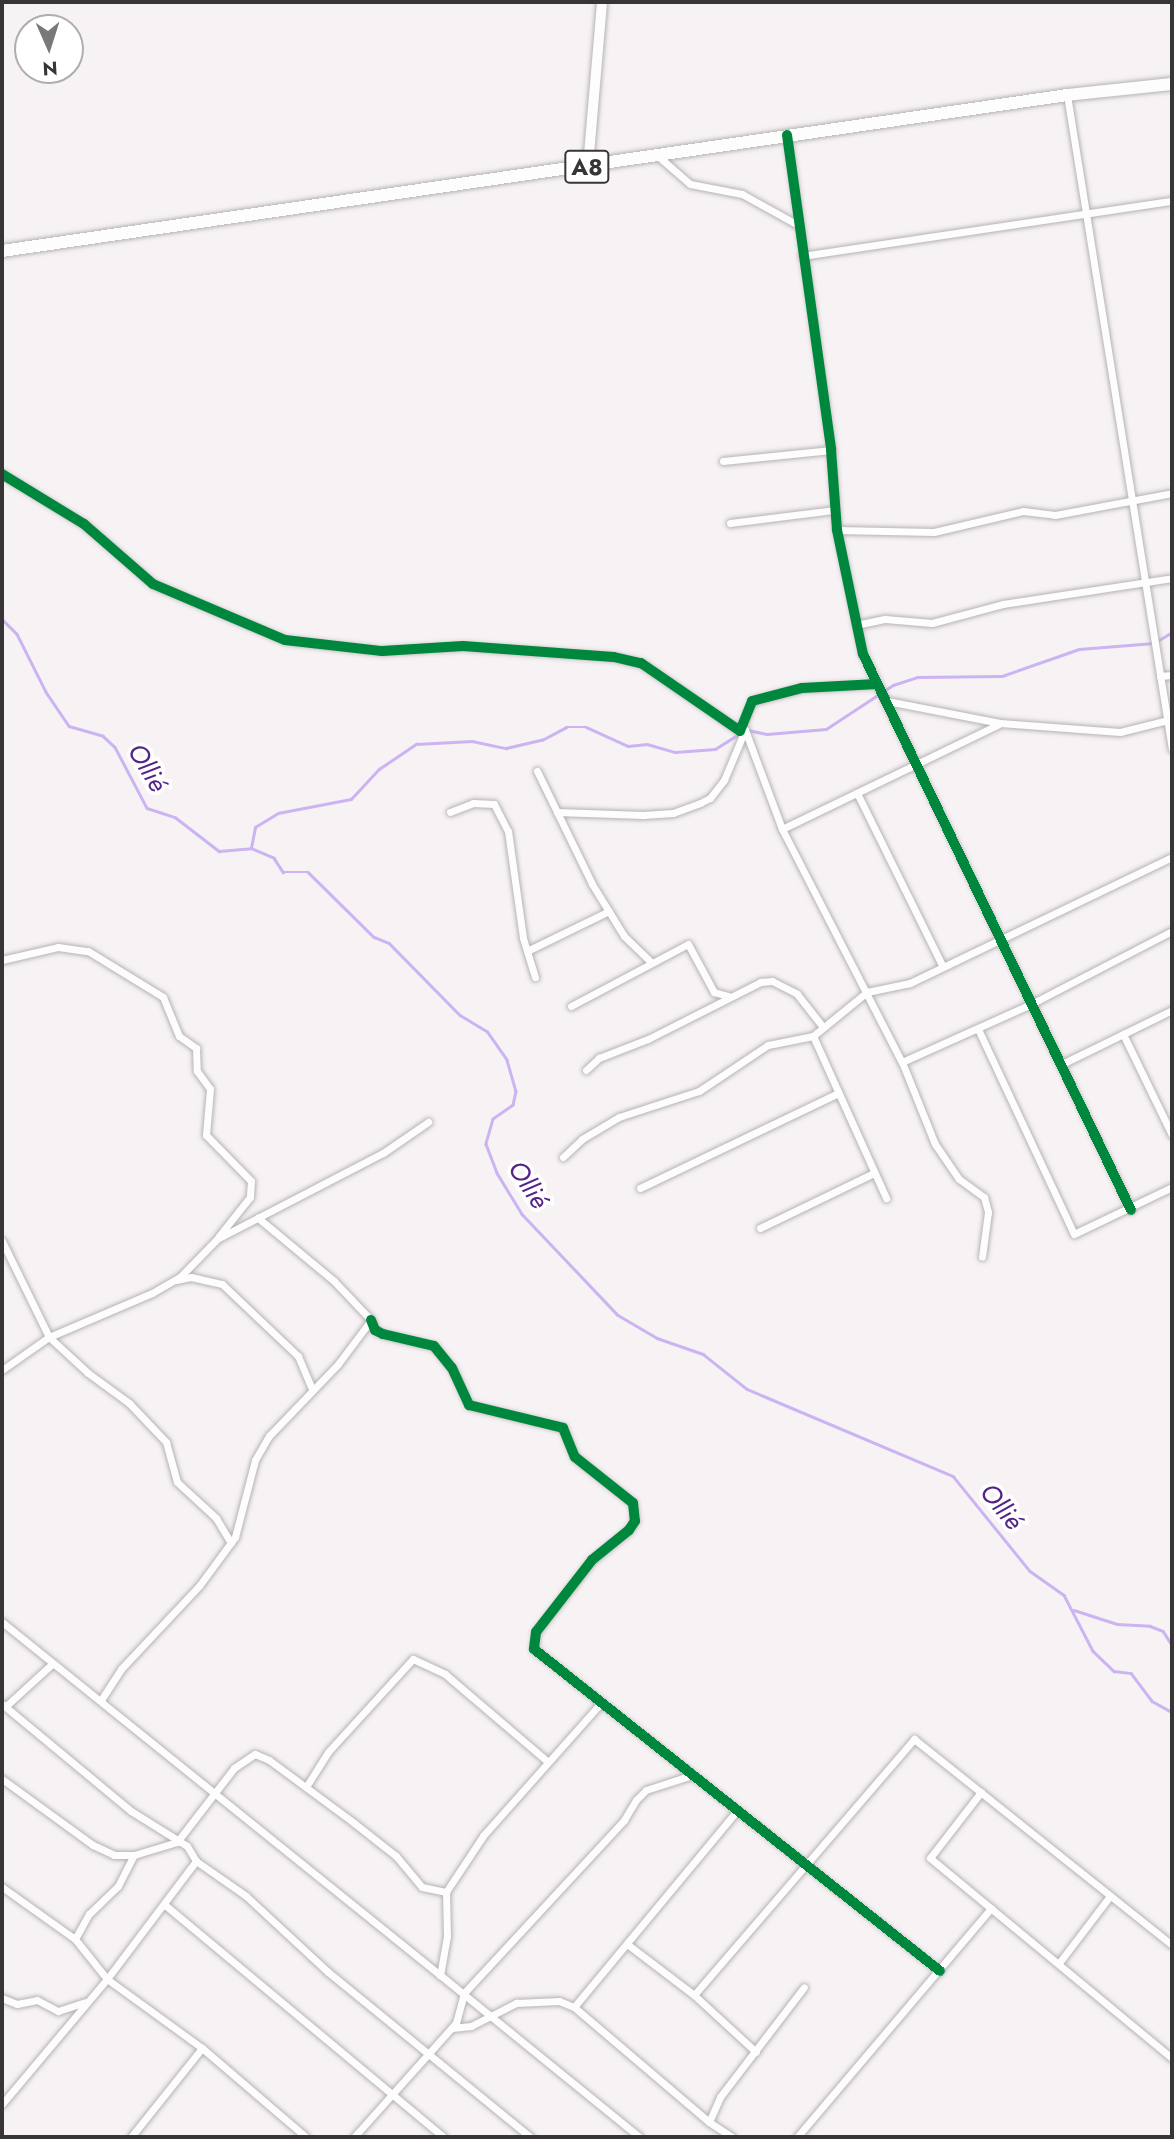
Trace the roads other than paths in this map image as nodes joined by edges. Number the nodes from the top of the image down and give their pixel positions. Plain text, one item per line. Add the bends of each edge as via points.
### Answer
1 (602, 2) edge
2 (1172, 84) edge
3 (1067, 95) junction
4 (787, 135) junction
5 (659, 157) junction
6 (588, 166) junction
7 (1172, 201) edge
8 (1085, 215) junction
9 (797, 225) junction
10 (2, 251) edge
11 (802, 256) junction
12 (831, 450) junction
13 (723, 461) dead end
14 (2, 474) edge
15 (1172, 493) edge
16 (1133, 500) junction
17 (835, 510) junction
18 (730, 523) dead end
19 (837, 530) junction
20 (1172, 578) edge
21 (1146, 583) junction
22 (856, 625) junction
23 (1172, 675) edge
24 (1160, 676) junction
25 (877, 684) junction
26 (887, 701) junction
27 (1170, 719) edge
28 (1000, 723) junction
29 (743, 731) junction
30 (1172, 749) edge
31 (914, 765) junction
32 (537, 771) dead end
33 (857, 793) junction
34 (558, 812) junction
35 (450, 813) dead end
36 (782, 828) junction
37 (1172, 857) edge
38 (609, 911) junction
39 (1172, 930) edge
40 (1003, 938) junction
41 (527, 951) junction
42 (2, 960) edge
43 (651, 962) junction
44 (942, 965) junction
45 (535, 977) dead end
46 (867, 992) junction
47 (729, 996) junction
48 (1033, 1003) junction
49 (571, 1006) dead end
50 (1172, 1010) edge
51 (823, 1027) junction
52 (978, 1029) junction
53 (1123, 1034) junction
54 (813, 1036) junction
55 (902, 1062) junction
56 (1062, 1064) junction
57 (586, 1070) dead end
58 (836, 1094) junction
59 (428, 1122) dead end
60 (1172, 1135) edge
61 (563, 1157) dead end
62 (874, 1173) junction
63 (1172, 1187) edge
64 (640, 1188) dead end
65 (886, 1198) dead end
66 (1131, 1210) junction
67 (258, 1218) junction
68 (760, 1228) dead end
69 (216, 1239) junction
70 (2, 1241) edge
71 (982, 1258) dead end
72 (172, 1281) junction
73 (371, 1320) junction
74 (50, 1337) junction
75 (2, 1370) edge
76 (311, 1387) junction
77 (230, 1543) junction
78 (2, 1622) edge
79 (52, 1664) junction
80 (101, 1700) junction
81 (600, 1704) junction
82 (4, 1705) edge
83 (548, 1762) junction
84 (689, 1776) junction
85 (2, 1779) edge
86 (306, 1787) junction
87 (981, 1792) junction
88 (215, 1798) junction
89 (736, 1812) junction
90 (177, 1842) junction
91 (134, 1855) junction
92 (196, 1861) junction
93 (805, 1868) junction
94 (2, 1887) edge
95 (446, 1892) junction
96 (1110, 1896) junction
97 (165, 1905) junction
98 (991, 1908) junction
99 (75, 1939) junction
100 (627, 1944) junction
101 (1172, 1945) edge
102 (1059, 1963) junction
103 (940, 1970) junction
104 (440, 1975) junction
105 (107, 1979) junction
106 (804, 1987) dead end
107 (464, 1993) junction
108 (694, 1995) junction
109 (2, 1998) edge
110 (86, 2001) junction
111 (574, 2007) junction
112 (491, 2014) junction
113 (451, 2028) junction
114 (202, 2048) junction
115 (756, 2052) junction
116 (427, 2054) junction
117 (1172, 2058) edge
118 (389, 2095) junction
119 (2, 2104) edge
120 (709, 2122) junction
121 (131, 2137) edge
122 (306, 2137) edge
123 (354, 2137) edge
124 (443, 2137) edge
125 (530, 2137) edge
126 (639, 2137) edge
127 (732, 2137) edge
128 (797, 2137) edge

1 - 6 street
2 - 3 main road, A8
3 - 4 main road, A8
3 - 8 street
4 - 5 main road, A8
4 - 9 street
5 - 6 main road, A8
5 - 9 street via 690,184 742,194
6 - 10 main road, A8
7 - 8 street
8 - 11 street
8 - 16 street
9 - 11 street
11 - 12 street
12 - 13 street
12 - 17 street
14 - 29 street via 84,524 153,584 285,640 382,651 463,646 614,657 641,663
15 - 16 street
16 - 19 street via 1055,515 1023,511 934,532
16 - 21 street
17 - 18 street
17 - 19 street
19 - 22 street
20 - 21 street
21 - 22 street via 1003,604 932,623 885,619
21 - 24 street
22 - 25 street
23 - 24 street
24 - 27 street
25 - 26 street
25 - 29 street via 802,688 752,701
26 - 28 street
26 - 31 street
27 - 28 street via 1120,732
27 - 30 street
28 - 31 street
29 - 34 street via 724,780 700,803 674,813 643,815
29 - 36 street
31 - 33 street
31 - 40 street
32 - 34 street
33 - 36 street
33 - 44 street
34 - 38 street
35 - 41 street via 473,803 494,804 508,831
36 - 46 street
37 - 40 street
38 - 41 street
38 - 43 street via 624,936
39 - 48 street
40 - 44 street
40 - 48 street
41 - 45 street
42 - 69 street via 58,947 88,951 163,997 179,1037 196,1048 197,1071 210,1089 206,1135 251,1181 250,1197
43 - 47 street via 691,945 714,992
43 - 49 street
44 - 46 street via 910,983
46 - 51 street
46 - 55 street
47 - 51 street via 772,981 797,994
47 - 57 street via 648,1039 599,1058
48 - 52 street
48 - 56 street
50 - 53 street
51 - 54 street
52 - 55 street
52 - 66 street via 1074,1234
53 - 56 street
53 - 60 street
54 - 58 street
54 - 61 street via 768,1045 699,1091 619,1117 582,1139
55 - 71 street via 948,1167 984,1198 988,1212
56 - 66 street
58 - 62 street
58 - 64 street
59 - 67 street via 383,1153
62 - 65 street
62 - 68 street
63 - 66 street
67 - 69 street
67 - 73 street via 343,1289
69 - 72 street
70 - 74 street
72 - 74 street
72 - 76 street via 191,1277 222,1284 298,1356
73 - 76 street via 338,1364
73 - 81 street via 375,1331 434,1346 452,1368 469,1405 563,1428 575,1457 633,1503 635,1521 629,1530 592,1560 536,1632 533,1647
74 - 75 street
74 - 77 street via 129,1403 166,1442 177,1482 216,1518
76 - 77 street via 255,1460
77 - 80 street via 183,1605 121,1669
78 - 79 street
79 - 80 street
79 - 82 street
80 - 88 street
81 - 83 street
81 - 84 street via 649,1739
82 - 90 street via 131,1811
83 - 86 street via 445,1674 413,1660 328,1752
83 - 95 street via 483,1836
84 - 89 street
84 - 107 street via 646,1790 624,1820
85 - 91 street via 93,1845 114,1856
86 - 88 street via 255,1754 234,1768
86 - 95 street via 396,1856 422,1887
87 - 93 street via 912,1739
87 - 96 street
87 - 98 street via 929,1856
88 - 90 street
88 - 104 street via 288,1849
89 - 93 street
89 - 100 street
90 - 91 street
90 - 92 street via 187,1846
91 - 99 street via 118,1886 89,1914
92 - 97 street
92 - 116 street via 246,1896
93 - 103 street
93 - 108 street
94 - 99 street
95 - 104 street via 447,1936
96 - 101 street
96 - 102 street
97 - 105 street
97 - 118 street
98 - 102 street
98 - 103 street
99 - 105 street
100 - 108 street
100 - 111 street
102 - 117 street
103 - 128 street
104 - 107 street
105 - 110 street
105 - 114 street
106 - 115 street
107 - 112 street
107 - 113 street via 462,2009
108 - 115 street
109 - 110 street via 17,2004 37,2000 58,2011
110 - 119 street
111 - 112 street via 542,2000 516,2003
111 - 120 street
112 - 113 street via 471,2026
112 - 126 street
113 - 116 street
114 - 121 street
114 - 122 street
115 - 120 street via 720,2097
116 - 118 street
116 - 125 street
118 - 123 street
118 - 124 street
120 - 127 street

